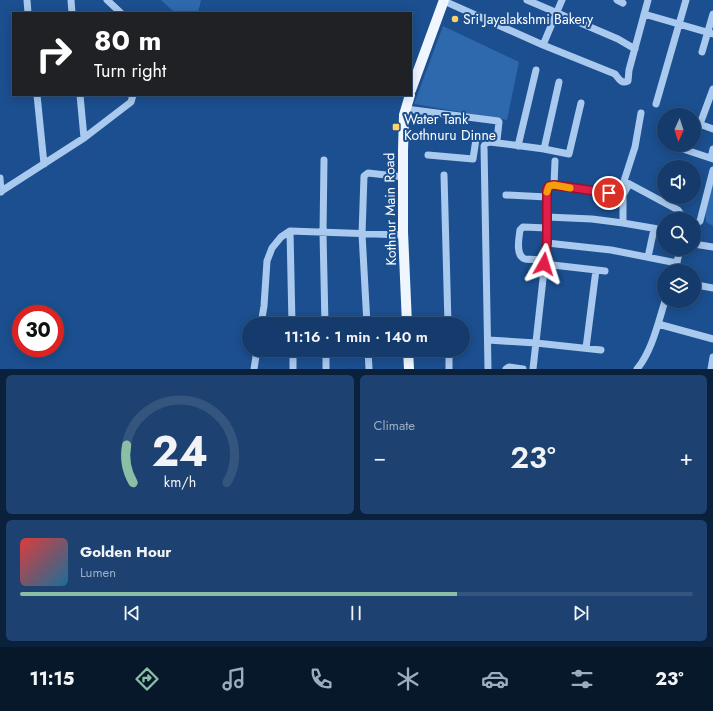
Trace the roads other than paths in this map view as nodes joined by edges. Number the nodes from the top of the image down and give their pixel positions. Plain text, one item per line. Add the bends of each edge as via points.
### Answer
1 (27, 0) edge
2 (71, 0) edge
3 (107, 0) edge
4 (527, 0) edge
5 (562, 0) edge
6 (648, 0) edge
7 (686, 0) edge
8 (444, 1) edge
9 (28, 12) edge
10 (72, 12) edge
11 (120, 12) edge
12 (557, 13) junction
13 (644, 14) junction
14 (713, 14) edge
15 (680, 24) junction
16 (710, 34) edge
17 (543, 45) junction
18 (635, 49) junction
19 (702, 52) dead end
20 (536, 70) dead end
21 (559, 82) dead end
22 (412, 87) edge
23 (713, 89) edge
24 (36, 96) edge
25 (80, 96) edge
26 (133, 96) edge
27 (410, 96) edge
28 (581, 103) dead end
29 (656, 104) dead end
30 (406, 109) junction
31 (641, 113) dead end
32 (701, 114) edge
33 (701, 124) edge
34 (713, 129) edge
35 (84, 138) junction
36 (518, 146) junction
37 (544, 149) junction
38 (713, 149) edge
39 (693, 152) edge
40 (428, 155) dead end
41 (712, 158) edge
42 (324, 160) dead end
43 (555, 161) dead end
44 (44, 164) junction
45 (713, 170) edge
46 (444, 176) dead end
47 (404, 177) junction
48 (0, 178) edge
49 (629, 184) junction
50 (554, 185) junction
51 (1, 192) edge
52 (506, 195) dead end
53 (623, 195) junction
54 (547, 197) junction
55 (679, 212) edge
56 (700, 212) edge
57 (547, 217) junction
58 (623, 223) junction
59 (547, 228) junction
60 (654, 229) junction
61 (657, 229) edge
62 (290, 231) junction
63 (323, 233) junction
64 (362, 234) junction
65 (403, 235) junction
66 (547, 243) junction
67 (701, 245) edge
68 (713, 247) edge
69 (678, 256) edge
70 (648, 257) junction
71 (545, 262) junction
72 (677, 263) joint
73 (596, 270) junction
74 (605, 271) dead end
75 (701, 286) edge
76 (713, 288) edge
77 (663, 308) edge
78 (262, 317) edge
79 (292, 317) edge
80 (325, 317) edge
81 (367, 317) edge
82 (407, 317) edge
83 (448, 317) edge
84 (658, 324) junction
85 (713, 339) edge
86 (488, 340) junction
87 (536, 343) junction
88 (586, 348) junction
89 (600, 350) dead end
90 (256, 357) edge
91 (292, 357) edge
92 (326, 357) edge
93 (368, 357) edge
94 (408, 357) edge
95 (449, 357) edge
96 (713, 357) edge
97 (254, 369) edge
98 (293, 369) edge
99 (326, 369) edge
100 (369, 369) edge
101 (409, 369) edge
102 (449, 369) edge
103 (488, 369) edge
104 (506, 369) edge
105 (523, 369) edge
106 (533, 369) edge
107 (637, 369) edge
108 (711, 369) edge

1 - 9 street
2 - 10 street
3 - 11 street
4 - 12 street
5 - 12 street
6 - 13 street
7 - 15 street
8 - 17 street
8 - 22 main road
12 - 17 street
12 - 18 street
13 - 15 street
13 - 18 street
14 - 16 street
15 - 16 street
15 - 29 street
16 - 19 street
17 - 18 street via 615,74 621,82 628,81
20 - 36 street
21 - 37 street
23 - 32 street
24 - 44 street
25 - 35 street
26 - 35 street via 131,102
27 - 30 main road, Kothnur Main Road
28 - 37 street via 569,154
30 - 40 street via 499,122 497,140 476,139 473,159
30 - 47 main road, Kothnur Main Road
31 - 49 street via 635,147 624,181
33 - 34 street
35 - 44 street
36 - 37 street
36 - 86 street via 490,142 484,146
38 - 41 street
39 - 41 street
42 - 63 street
43 - 50 street
44 - 51 street
45 - 56 street
46 - 83 street
47 - 64 street via 368,173 364,176
47 - 65 main road, Kothnur Main Road
48 - 51 street
49 - 53 street
49 - 55 street
50 - 53 street
50 - 54 street via 547,189
52 - 54 street
53 - 58 street
54 - 57 street
57 - 58 street
57 - 59 street
58 - 60 street
59 - 66 street
59 - 71 street via 523,227 519,238 521,256
60 - 61 street
60 - 70 street
62 - 63 street
62 - 78 street via 272,248 267,261
62 - 79 street
63 - 64 street
63 - 80 street
64 - 65 street
64 - 81 street
65 - 82 main road, Kothnur Main Road
66 - 70 street
66 - 71 street
67 - 68 street
69 - 72 street
70 - 72 street
71 - 73 street
71 - 87 street
73 - 74 street
73 - 88 street
75 - 76 street
77 - 84 street
84 - 85 street
84 - 107 street via 645,357
86 - 87 street
86 - 103 street
87 - 88 street
87 - 106 street
88 - 89 street
90 - 97 street
91 - 98 street
92 - 99 street
93 - 100 street
94 - 101 main road
95 - 102 street
96 - 108 street
104 - 105 street

